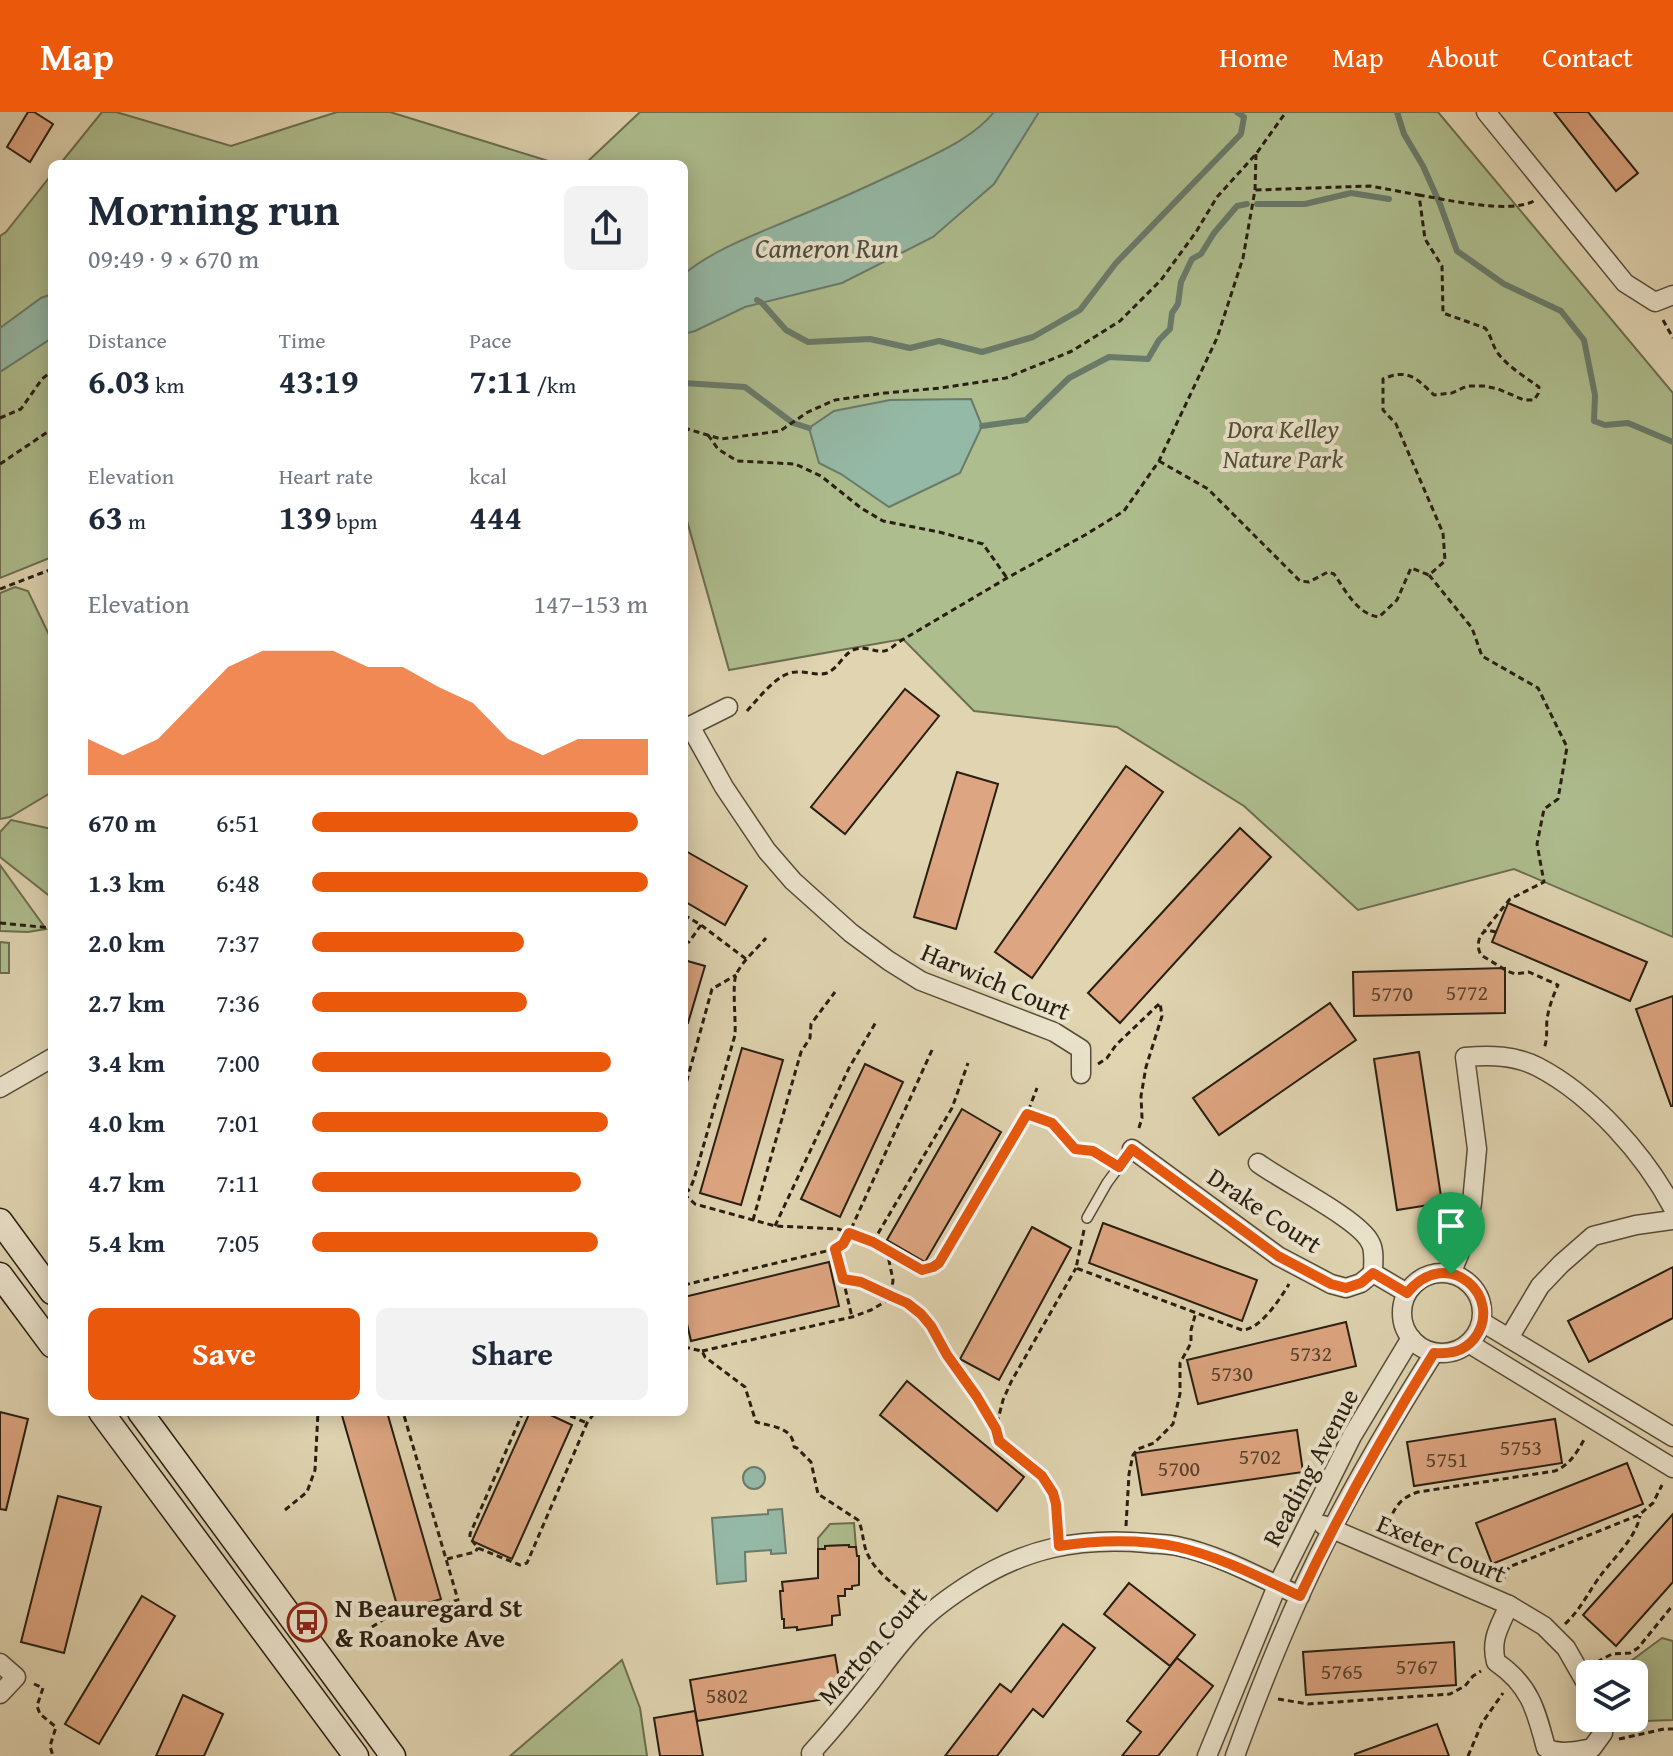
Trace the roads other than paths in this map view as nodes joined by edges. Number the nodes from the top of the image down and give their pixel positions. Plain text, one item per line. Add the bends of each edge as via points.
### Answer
1 (1486, 112) edge
2 (1673, 295) edge
3 (728, 707) road end
4 (688, 727) edge
5 (688, 730) edge
6 (48, 1060) edge
7 (1081, 1074) dead end
8 (0, 1088) edge
9 (1132, 1149) joint
10 (1258, 1163) dead end
11 (1673, 1208) edge
12 (1087, 1218) road end
13 (1673, 1220) edge
14 (0, 1221) edge
15 (1373, 1273) junction
16 (1451, 1274) junction
17 (0, 1275) edge
18 (48, 1287) edge
19 (1407, 1293) junction
20 (1482, 1322) junction
21 (1411, 1338) junction
22 (1509, 1338) junction
23 (48, 1340) edge
24 (1470, 1344) junction
25 (1434, 1353) junction
26 (104, 1416) edge
27 (143, 1416) edge
28 (1673, 1437) edge
29 (1672, 1468) edge
30 (1310, 1519) junction
31 (1332, 1529) junction
32 (1277, 1586) junction
33 (1300, 1596) junction
34 (1502, 1602) junction
35 (0, 1663) edge
36 (1576, 1666) edge
37 (0, 1694) edge
38 (1603, 1732) edge
39 (356, 1756) edge
40 (393, 1756) edge
41 (814, 1756) edge
42 (1207, 1756) edge
43 (1235, 1756) edge

1 - 2 street via 1625,283 1655,302
3 - 4 street
5 - 7 street, Harwich Court via 767,851 827,912 921,981 1072,1043 1081,1049
6 - 8 street
9 - 12 lane
9 - 15 street, Drake Court via 1278,1256 1331,1284 1346,1288
10 - 15 street, Drake Court via 1361,1230 1371,1243
11 - 16 street via 1619,1131 1575,1091 1536,1066 1507,1057 1465,1057 1477,1149 1465,1240
13 - 22 street via 1593,1236 1540,1286
14 - 18 main road
15 - 19 street
16 - 19 street via 1426,1276
16 - 20 street via 1473,1286 1483,1309
17 - 23 main road
19 - 21 street via 1402,1318
20 - 22 street
20 - 24 street
21 - 25 street
21 - 30 street, Reading Avenue
22 - 28 street
24 - 25 street via 1447,1354
24 - 29 street
25 - 31 street, Reading Avenue
26 - 39 main road
27 - 40 main road
30 - 31 street, Exeter Court
30 - 32 street, Reading Avenue
31 - 33 street, Reading Avenue
31 - 34 street, Exeter Court
32 - 33 street, Merton Court
32 - 41 street, Merton Court via 1177,1546 1078,1542 1017,1558 986,1573 927,1616 811,1753
32 - 42 street, Reading Avenue
33 - 43 street, Reading Avenue
34 - 36 street, Exeter Court via 1544,1626
34 - 38 street, Exeter Court via 1493,1649 1496,1662 1518,1680 1535,1706 1546,1748 1592,1748
35 - 37 street via 16,1677

